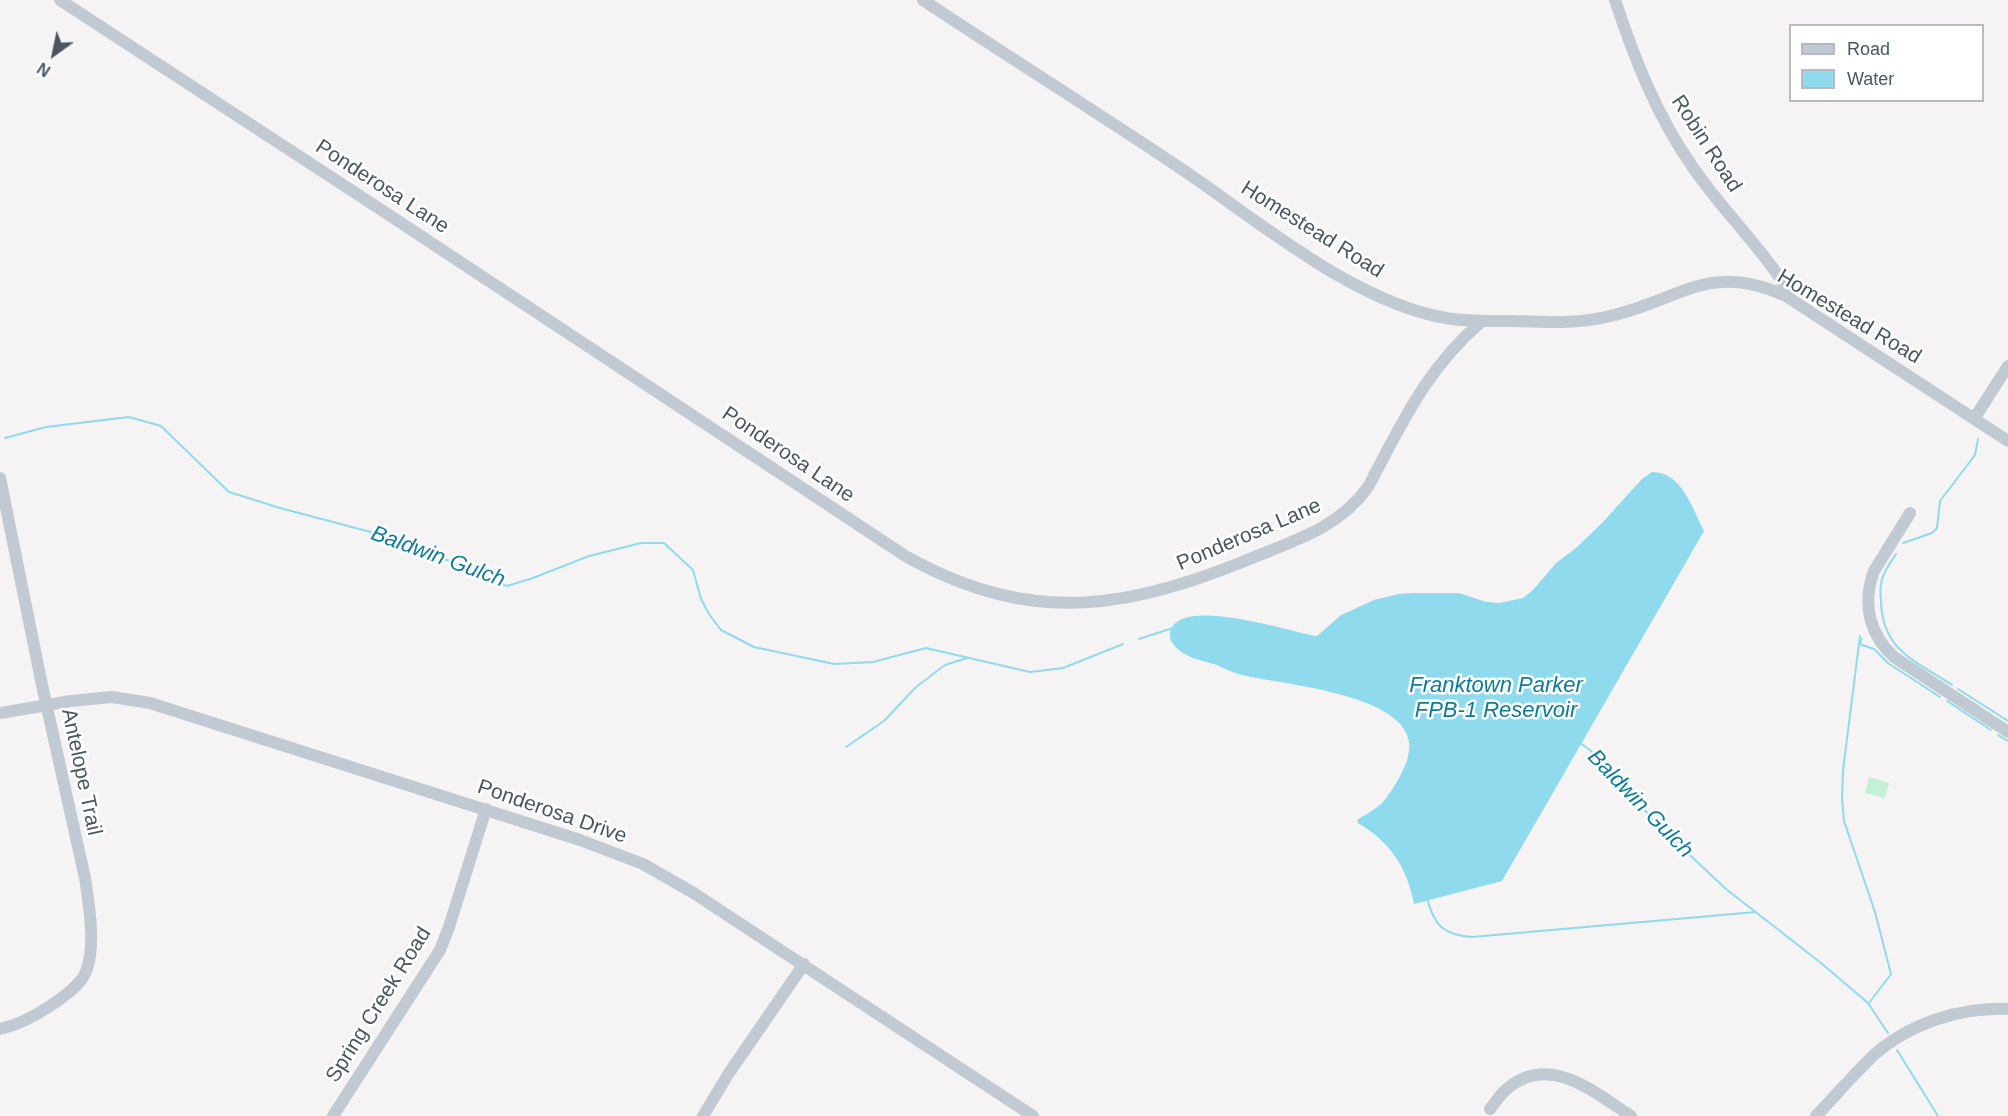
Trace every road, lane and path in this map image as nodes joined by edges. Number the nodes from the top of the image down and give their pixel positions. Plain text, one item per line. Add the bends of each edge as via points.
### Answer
1 (60, 0) edge
2 (923, 0) edge
3 (1615, 0) edge
4 (1786, 296) junction
5 (1482, 321) junction
6 (2008, 366) edge
7 (1974, 419) junction
8 (2008, 441) edge
9 (0, 478) edge
10 (1910, 513) dead end
11 (47, 705) junction
12 (0, 713) edge
13 (2008, 732) edge
14 (486, 809) junction
15 (804, 964) junction
16 (2008, 1009) edge
17 (0, 1029) edge
18 (1490, 1109) dead end
19 (333, 1116) edge
20 (703, 1116) edge
21 (1034, 1116) edge
22 (1631, 1116) edge
23 (1816, 1116) edge

1 - 5 street, Ponderosa Lane via 907,556 955,580 1013,598 1074,603 1133,598 1216,573 1321,529 1359,500 1423,386 1445,357
2 - 5 street, Homestead Road via 1334,272 1407,308 1447,318
3 - 4 street, Robin Road via 1650,90 1683,152 1770,264 1785,286
4 - 5 street, Homestead Road via 1758,285 1726,281 1692,287 1617,315 1589,320
4 - 7 street, Homestead Road
6 - 7 street
7 - 8 street, Homestead Road
9 - 11 street, Antelope Trail
10 - 13 street via 1871,580 1868,609 1876,636 1902,663
11 - 12 street, Ponderosa Drive
11 - 14 street, Ponderosa Drive via 112,697 150,703
11 - 17 street, Antelope Trail via 85,878 90,931 88,963 82,978 59,1001 31,1018
14 - 15 street, Ponderosa Drive via 650,868
14 - 19 street, Spring Creek Road via 440,950
15 - 20 street
15 - 21 street, Ponderosa Drive
16 - 23 street via 1958,1014 1905,1034 1875,1055
18 - 22 street via 1515,1083 1551,1074 1580,1083

